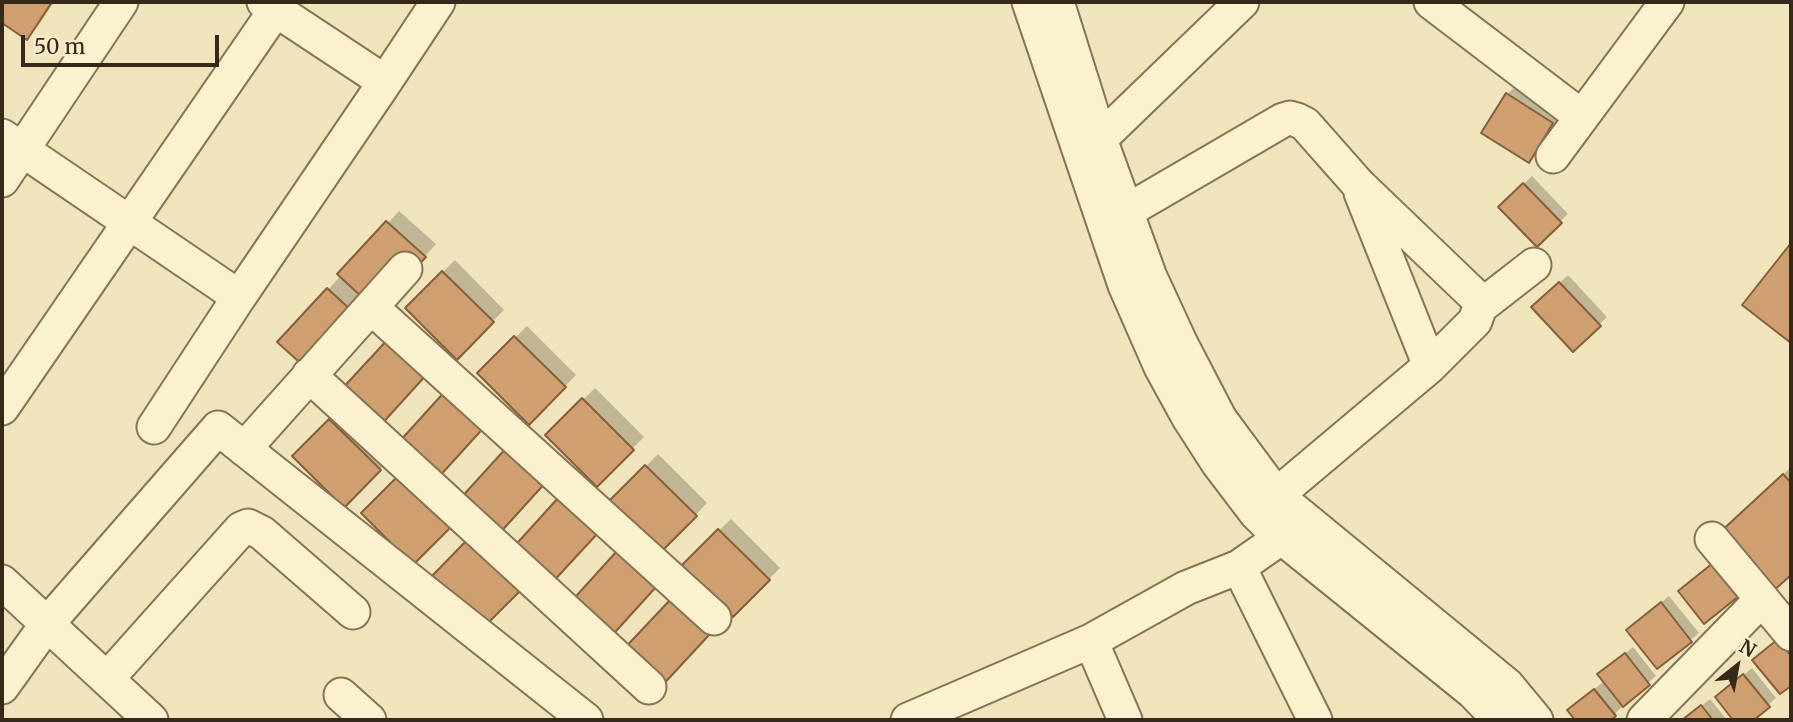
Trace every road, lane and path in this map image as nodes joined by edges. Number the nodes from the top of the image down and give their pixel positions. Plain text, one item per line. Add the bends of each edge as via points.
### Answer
1 (121, 2) edge
2 (438, 2) edge
3 (1029, 2) edge
4 (1057, 2) edge
5 (1242, 2) edge
6 (1431, 2) edge
7 (1667, 2) edge
8 (273, 4) edge
9 (385, 82) junction
10 (1582, 117) junction
11 (1100, 139) junction
12 (12, 143) edge
13 (1553, 156) dead end
14 (2, 180) edge
15 (1358, 184) junction
16 (1127, 211) junction
17 (129, 222) junction
18 (1534, 265) dead end
19 (405, 269) dead end
20 (239, 297) junction
21 (371, 307) junction
22 (1480, 307) junction
23 (1430, 366) junction
24 (309, 375) junction
25 (2, 408) edge
26 (154, 427) dead end
27 (244, 449) junction
28 (1266, 504) junction
29 (1282, 537) junction
30 (1712, 539) dead end
31 (1239, 567) junction
32 (2, 582) edge
33 (1762, 599) junction
34 (353, 612) dead end
35 (714, 618) dead end
36 (47, 624) junction
37 (1791, 634) edge
38 (1091, 640) junction
39 (107, 679) junction
40 (2, 687) edge
41 (649, 687) dead end
42 (341, 695) dead end
43 (920, 718) edge
44 (151, 720) edge
45 (369, 720) edge
46 (586, 720) edge
47 (1125, 720) edge
48 (1315, 720) edge
49 (1500, 720) edge
50 (1536, 720) edge
51 (1643, 720) edge

1 - 12 street
2 - 9 street
3 - 28 street via 1125,285 1161,367 1218,463
4 - 11 street
5 - 11 street
6 - 10 street
7 - 10 street
8 - 9 street
8 - 17 street
9 - 20 street
10 - 13 street
11 - 16 street
12 - 14 street
12 - 17 street
15 - 16 street via 1305,124 1290,118
15 - 22 street via 1478,299
15 - 23 street
16 - 28 street via 1150,277 1208,399
17 - 20 street
17 - 25 street
18 - 22 street
19 - 21 street
20 - 26 street
21 - 24 street
21 - 35 street
22 - 23 street via 1475,321
23 - 28 street
24 - 27 street
24 - 41 street
27 - 36 street via 218,428
27 - 46 street
28 - 29 street
28 - 50 street via 1507,685
29 - 31 street
29 - 49 street via 1473,692
30 - 33 street
31 - 38 street via 1185,588
31 - 48 street
32 - 36 street
33 - 37 street
33 - 51 street
34 - 39 street via 248,526
36 - 39 street
36 - 40 street
38 - 43 street
38 - 47 street
39 - 44 street
42 - 45 street

